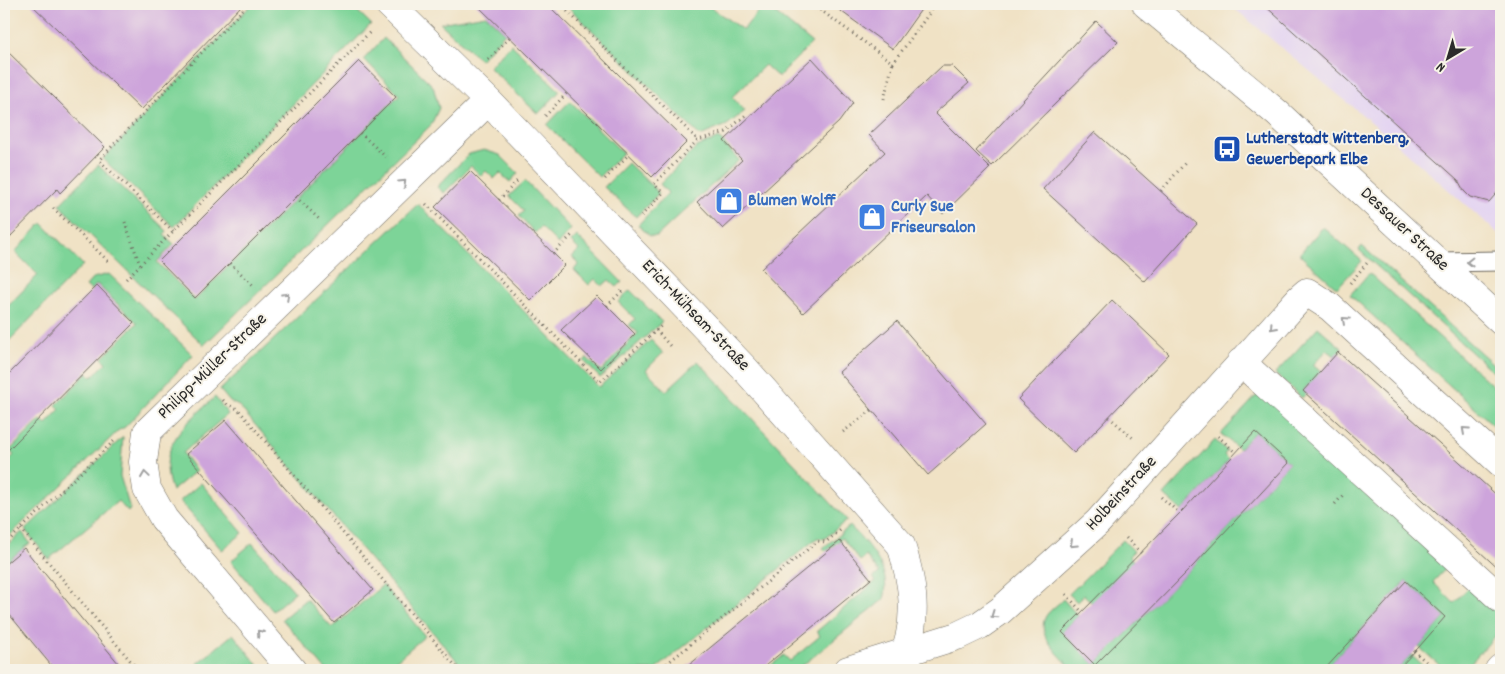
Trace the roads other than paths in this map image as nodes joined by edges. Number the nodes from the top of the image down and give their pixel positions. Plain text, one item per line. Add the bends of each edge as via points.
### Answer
1 (1146, 4) edge
2 (391, 6) edge
3 (488, 101) junction
4 (1501, 261) edge
5 (1438, 262) junction
6 (1501, 321) edge
7 (1241, 362) junction
8 (1501, 462) edge
9 (1501, 600) edge
10 (902, 662) edge
11 (292, 670) edge
12 (848, 670) edge

1 - 5 street, Dessauer Straße via 1277,112
2 - 3 street, Erich-Mühsam-Straße
3 - 10 street, Erich-Mühsam-Straße via 684,305 902,546 911,576 914,606 912,635
11 -> 3 street, Philipp-Müller-Straße via 164,519 147,489 143,462 147,432
4 -> 5 lane
5 - 6 street, Dessauer Straße
8 -> 7 street, Holbeinstraße via 1330,307 1307,292
7 - 9 street
7 -> 10 street, Holbeinstraße via 1098,522 1019,595 980,624
10 - 12 street, Holbeinstraße

